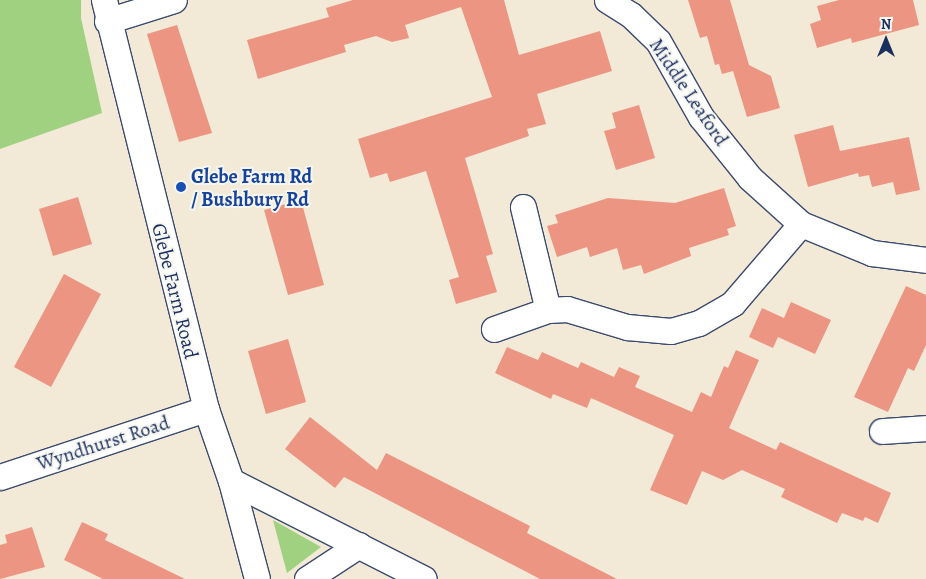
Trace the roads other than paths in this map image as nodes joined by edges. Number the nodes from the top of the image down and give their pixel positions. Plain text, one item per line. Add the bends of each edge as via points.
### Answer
1 (174, 0) edge
2 (607, 0) edge
3 (105, 11) edge
4 (523, 207) dead end
5 (801, 224) junction
6 (926, 260) edge
7 (548, 310) junction
8 (494, 329) dead end
9 (206, 409) junction
10 (926, 428) edge
11 (882, 431) dead end
12 (0, 477) edge
13 (231, 481) junction
14 (358, 545) junction
15 (257, 579) edge
16 (307, 579) edge
17 (424, 579) edge

1 - 3 street
2 - 5 street, Middle Leaford via 631,15 658,41 701,117 750,178
3 - 9 street, Glebe Farm Road
4 - 7 street
5 - 6 street, Middle Leaford via 872,253
5 - 7 street via 733,303 699,323 671,331 628,327 567,309
7 - 8 street
9 - 12 street, Wyndhurst Road
9 - 13 street, Glebe Farm Road
10 - 11 street
13 - 14 street
13 - 15 street, Glebe Farm Road
14 - 16 street
14 - 17 street

